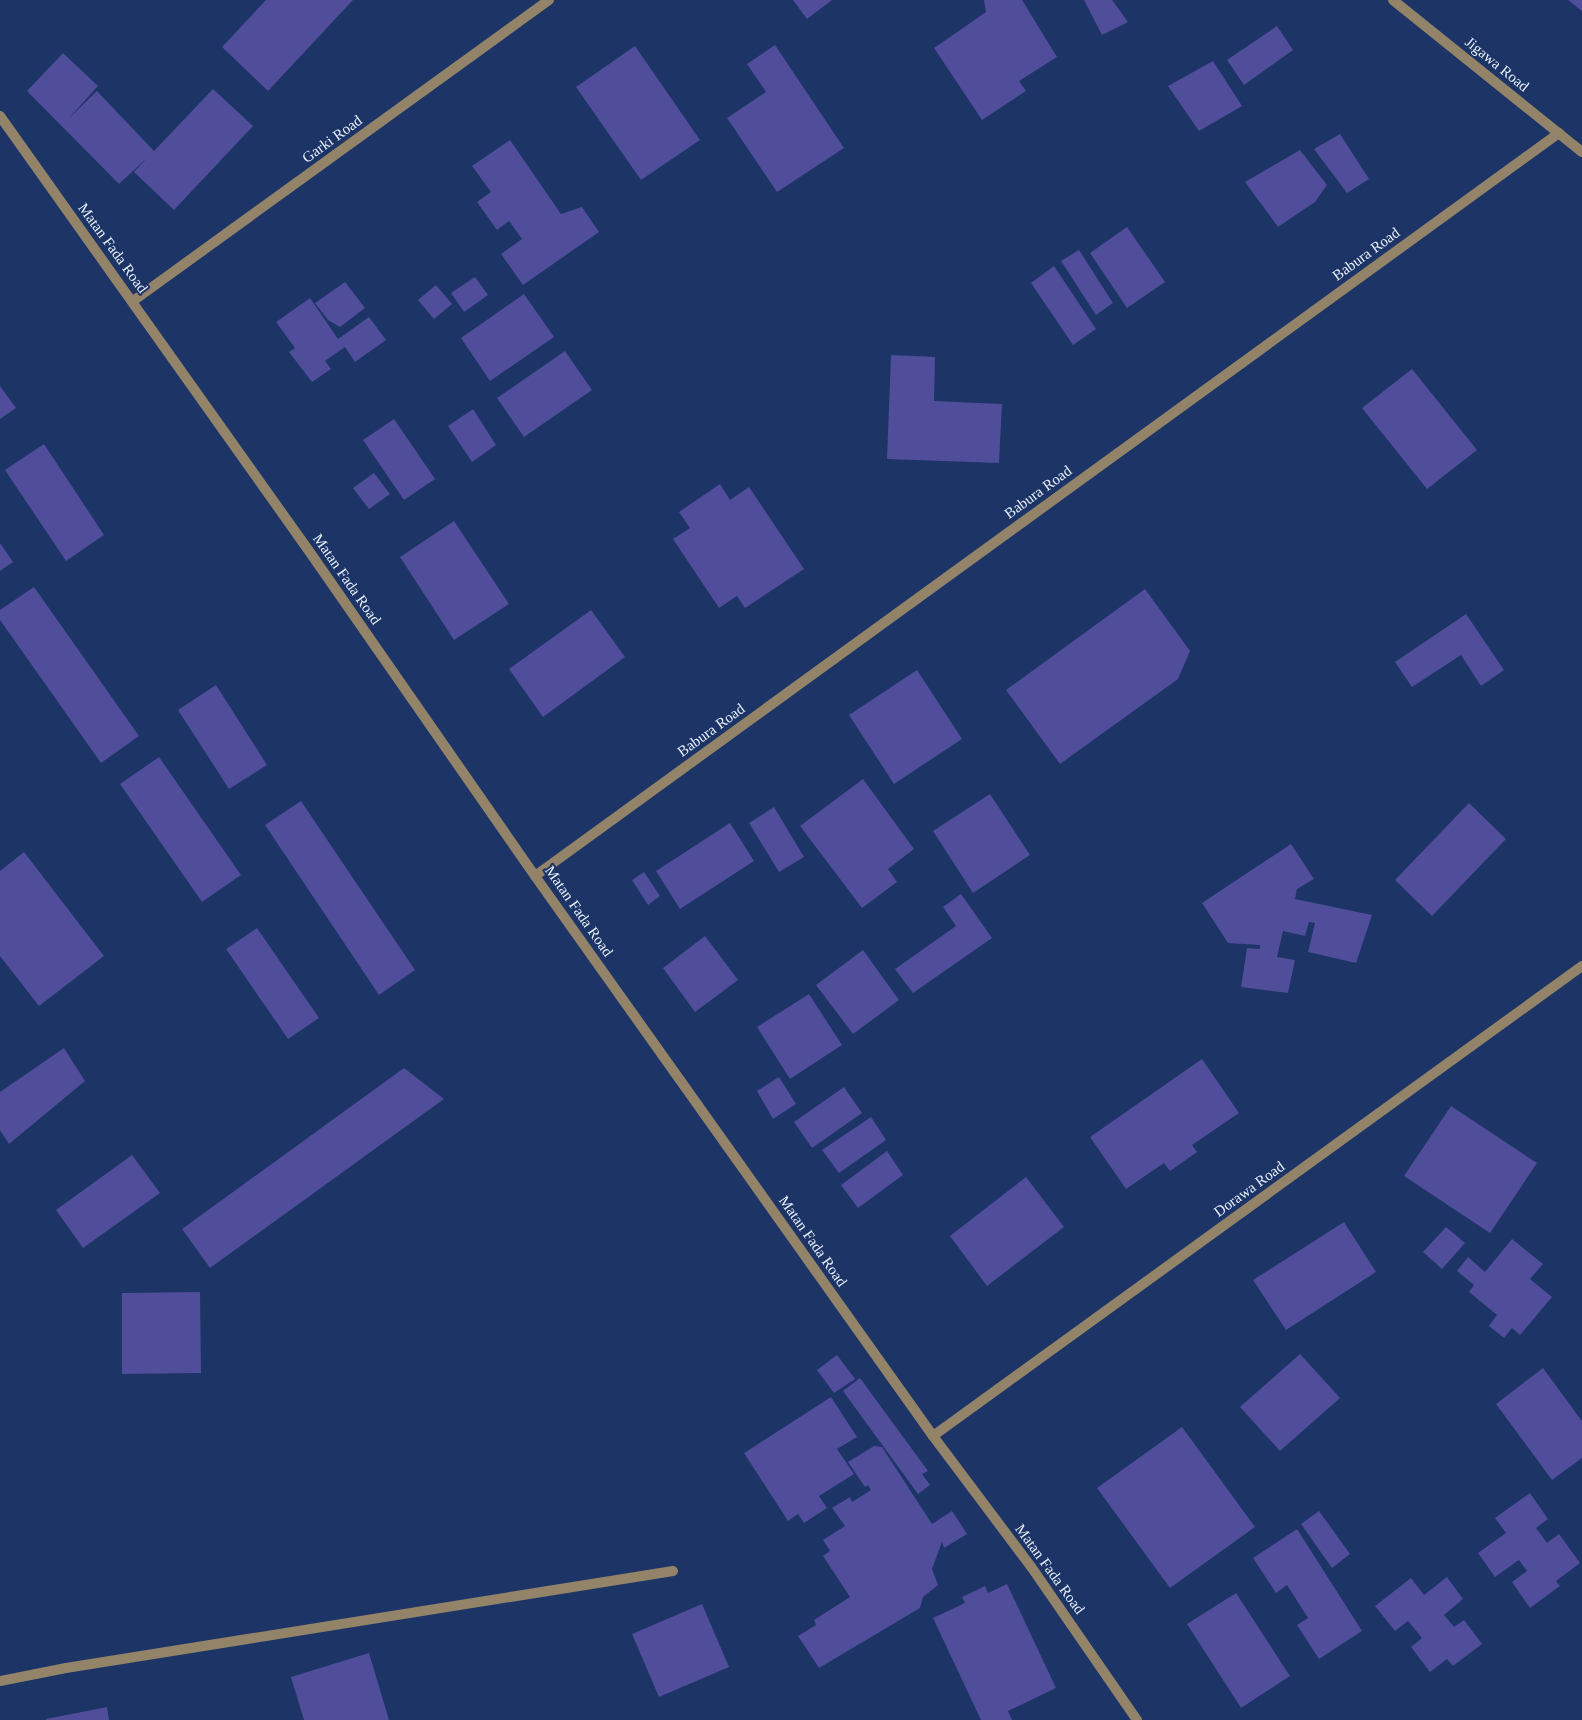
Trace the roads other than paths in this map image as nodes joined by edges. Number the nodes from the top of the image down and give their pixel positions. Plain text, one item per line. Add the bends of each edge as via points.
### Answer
1 (549, 0) edge
2 (1393, 0) edge
3 (0, 116) edge
4 (1559, 133) junction
5 (1582, 152) edge
6 (133, 301) junction
7 (535, 876) junction
8 (1582, 966) edge
9 (933, 1436) junction
10 (673, 1571) dead end
11 (0, 1681) edge
12 (1137, 1720) edge

1 - 6 street, Garki Road
2 - 4 street, Jigawa Road
3 - 6 street, Matan Fada Road
4 - 5 street, Jigawa Road
4 - 7 street, Babura Road
6 - 7 street, Matan Fada Road
7 - 9 street, Matan Fada Road
8 - 9 street, Dorawa Road
9 - 12 street, Matan Fada Road via 1032,1568
10 - 11 street via 76,1666

